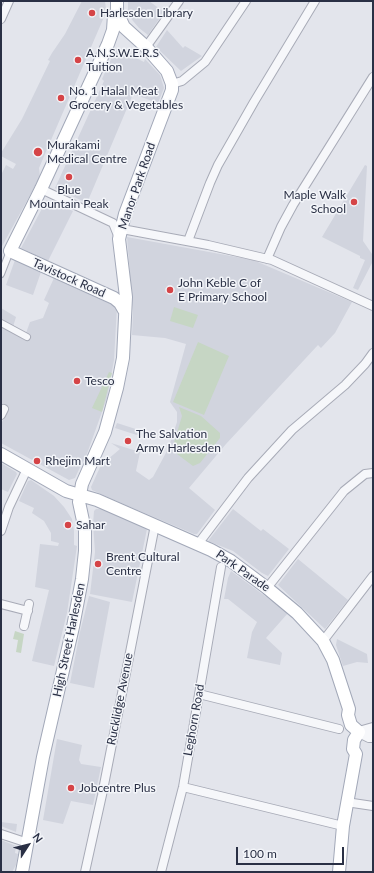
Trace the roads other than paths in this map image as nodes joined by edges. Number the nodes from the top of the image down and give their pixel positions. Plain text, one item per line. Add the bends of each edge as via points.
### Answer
1 (9, 1) edge
2 (179, 1) edge
3 (246, 1) edge
4 (315, 1) edge
5 (117, 7) edge
6 (1, 19) edge
7 (119, 28) junction
8 (146, 48) junction
9 (373, 77) edge
10 (172, 84) junction
11 (41, 189) junction
12 (120, 234) junction
13 (188, 241) junction
14 (10, 251) junction
15 (267, 259) junction
16 (1, 274) edge
17 (119, 295) junction
18 (373, 306) edge
19 (1, 323) edge
20 (28, 337) dead end
21 (373, 353) edge
22 (1, 454) edge
23 (27, 469) junction
24 (373, 473) edge
25 (80, 495) junction
26 (155, 525) junction
27 (1, 531) edge
28 (198, 544) junction
29 (221, 567) dead end
30 (373, 576) edge
31 (267, 588) junction
32 (1, 604) edge
33 (24, 626) dead end
34 (323, 640) junction
35 (199, 694) junction
36 (356, 726) junction
37 (373, 728) edge
38 (339, 729) dead end
39 (373, 737) edge
40 (183, 788) junction
41 (346, 802) junction
42 (373, 806) edge
43 (343, 826) junction
44 (1, 834) edge
45 (28, 842) junction
46 (22, 872) edge
47 (85, 872) edge
48 (162, 872) edge
49 (339, 872) edge

1 - 6 street
2 - 8 street
3 - 10 street via 205,62 182,81
4 - 13 street via 218,166
5 - 7 main road via 114,16
7 - 8 main road
7 - 11 main road
8 - 10 main road via 167,71
9 - 15 street via 293,205
10 - 12 main road, Manor Park Road
11 - 12 street via 113,223
11 - 14 main road
12 - 13 street
12 - 17 main road, Manor Park Road
13 - 15 street
14 - 16 street
14 - 17 main road, Tavistock Road
15 - 18 street
17 - 25 main road, Manor Park Road via 126,297 123,358 102,440 82,484
19 - 20 street
21 - 28 street via 345,385 292,430 248,478
22 - 23 main road
23 - 25 main road
23 - 27 street
24 - 31 street via 357,478 336,500
25 - 26 main road, Park Parade
25 - 45 main road, High Street Harlesden via 86,552 73,628 43,757
26 - 28 main road, Park Parade
26 - 47 street, Rucklidge Avenue
28 - 31 main road, Park Parade via 228,558
29 - 35 street, Leghorn Road
30 - 34 street
31 - 34 main road, Park Parade via 302,617
32 - 33 street via 28,608
34 - 36 main road, Park Parade via 333,660
35 - 38 street
35 - 40 street, Leghorn Road
36 - 37 street
36 - 39 street via 369,737
36 - 41 main road via 361,742 360,751 356,754
40 - 43 street
40 - 48 street, Leghorn Road
41 - 42 street
41 - 43 main road
43 - 49 main road
44 - 45 street
45 - 46 main road, High Street Harlesden

